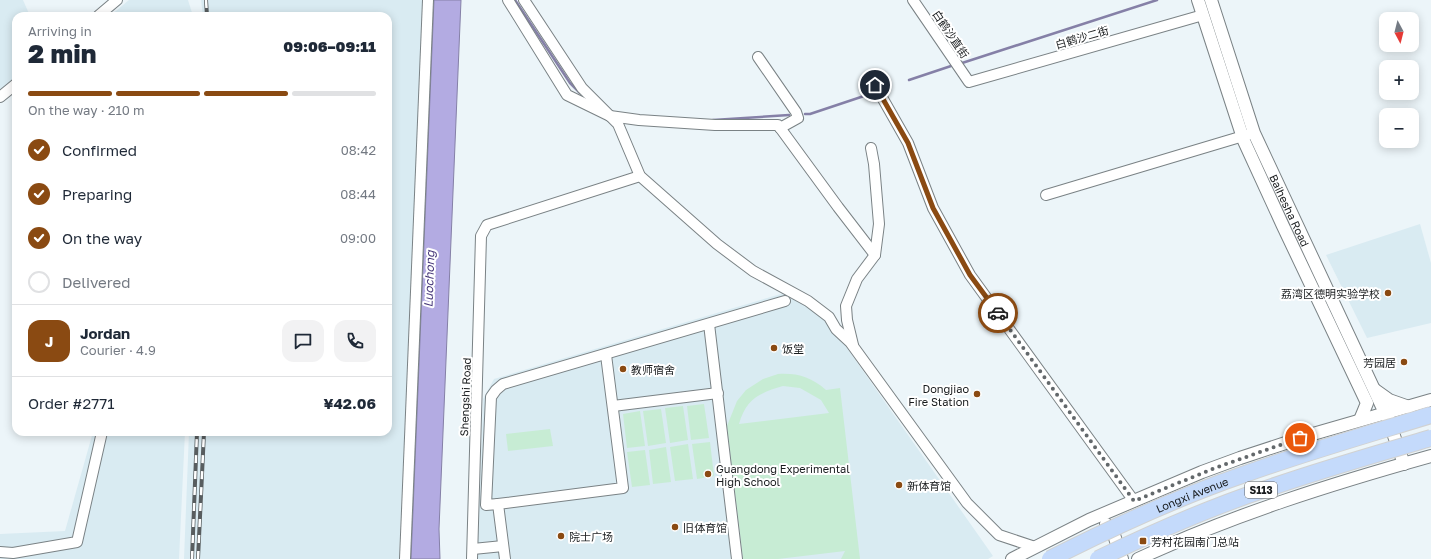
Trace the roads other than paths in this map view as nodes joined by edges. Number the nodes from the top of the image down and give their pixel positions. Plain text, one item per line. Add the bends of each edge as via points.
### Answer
1 (117, 0) edge
2 (428, 0) edge
3 (508, 0) edge
4 (524, 0) edge
5 (913, 0) edge
6 (1211, 0) edge
7 (1200, 7) edge
8 (103, 12) edge
9 (758, 57) dead end
10 (969, 82) joint
11 (875, 85) dead end
12 (12, 87) edge
13 (0, 97) edge
14 (610, 116) junction
15 (780, 128) junction
16 (1248, 135) junction
17 (871, 148) dead end
18 (640, 176) junction
19 (1046, 194) dead end
20 (875, 255) junction
21 (785, 301) dead end
22 (708, 324) junction
23 (854, 349) junction
24 (606, 354) junction
25 (1358, 383) junction
26 (1374, 390) junction
27 (718, 393) junction
28 (1431, 400) edge
29 (613, 406) junction
30 (1409, 407) junction
31 (1386, 413) junction
32 (1431, 415) edge
33 (1360, 420) junction
34 (101, 436) edge
35 (1431, 438) edge
36 (1431, 456) edge
37 (1404, 464) junction
38 (1134, 501) junction
39 (498, 504) junction
40 (1096, 517) junction
41 (504, 546) junction
42 (1035, 547) junction
43 (0, 552) edge
44 (472, 554) edge
45 (406, 559) edge
46 (505, 559) edge
47 (733, 559) edge
48 (737, 559) edge
49 (1012, 559) edge
50 (1050, 559) edge
51 (1098, 559) edge
52 (1122, 559) edge
53 (1138, 559) edge

1 - 8 street
2 - 45 street
3 - 14 street via 567,95
4 - 14 street via 582,88
5 - 10 street, 白鹤沙直街
6 - 16 street, Baihesha Road
7 - 10 street, 白鹤沙二街
7 - 16 street, Baihesha Road
9 - 15 street via 798,118
11 - 38 street via 908,143 933,208 970,275
12 - 13 street
14 - 15 street via 715,125 778,125
14 - 18 street via 618,124
15 - 20 street
16 - 19 street
16 - 25 street, Baihesha Road via 1282,226
16 - 26 street, Baihesha Road
17 - 20 street via 879,224
18 - 23 street via 717,244 753,271 808,301 829,317
18 - 44 street, Shengshi Road via 487,225 482,236
20 - 23 street via 857,279 846,306
21 - 22 street
22 - 24 street
22 - 27 street
23 - 42 street via 967,504 999,535
24 - 29 street
24 - 39 street via 503,384 496,390 491,397 486,505
25 - 31 street
25 - 33 street, Baihesha Road via 1367,403
26 - 30 street via 1390,400
26 - 31 street, Baihesha Road
27 - 29 street
27 - 48 street
28 - 30 street
29 - 39 street via 623,488
30 - 31 street
31 - 33 street
31 - 37 street, Baihesha Road
32 - 50 main road, Longxi Avenue / S113, bridge via 1244,474 1148,513
33 - 38 street via 1240,458
34 - 43 street via 76,542 13,553
35 - 51 main road, Longxi Avenue / S113, bridge via 1265,489 1170,526
36 - 37 street
37 - 53 street via 1269,505
38 - 40 street
39 - 41 street
40 - 42 street
40 - 52 street via 1111,530
41 - 44 street
41 - 46 street
42 - 49 street
47 - 48 street

